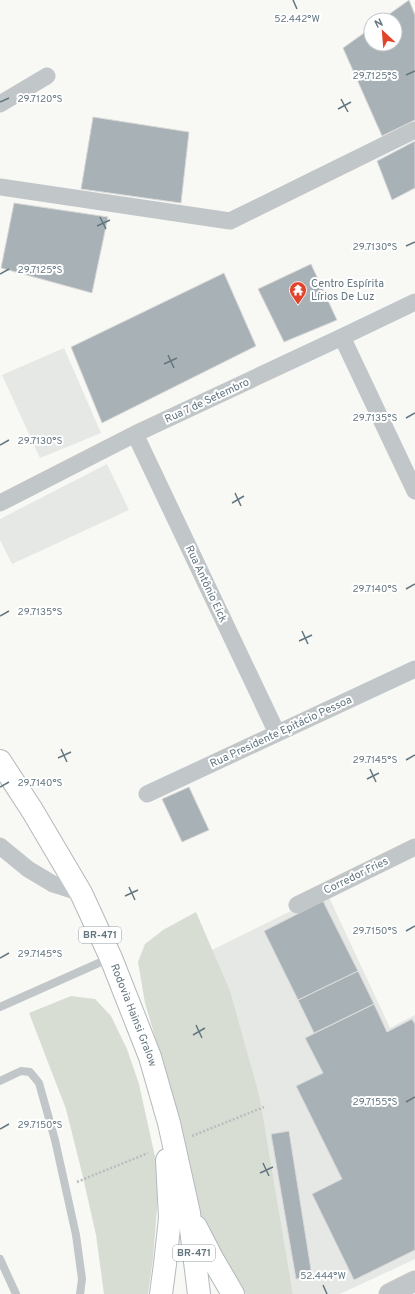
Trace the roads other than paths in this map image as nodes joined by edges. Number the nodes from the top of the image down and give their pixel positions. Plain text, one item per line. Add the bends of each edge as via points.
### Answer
1 (47, 76) dead end
2 (0, 104) edge
3 (415, 130) edge
4 (0, 187) edge
5 (415, 302) edge
6 (342, 337) junction
7 (135, 434) junction
8 (415, 491) edge
9 (0, 503) edge
10 (415, 669) edge
11 (278, 733) junction
12 (0, 761) edge
13 (147, 794) dead end
14 (0, 846) edge
15 (415, 847) edge
16 (81, 893) junction
17 (297, 904) dead end
18 (111, 958) junction
19 (0, 1007) edge
20 (0, 1081) edge
21 (169, 1123) junction
22 (189, 1213) junction
23 (0, 1259) edge
24 (16, 1294) edge
25 (80, 1294) edge
26 (161, 1294) edge
27 (199, 1294) edge
28 (234, 1294) edge

1 - 2 street
3 - 4 street via 230,221
5 - 6 street, Rua 7 de Setembro
6 - 7 street, Rua 7 de Setembro
6 - 8 street
7 - 9 street, Rua 7 de Setembro
7 - 11 street, Rua Antônio Eick
10 - 11 street, Rua Presidente Epitácio Pessoa
11 - 13 street, Rua Presidente Epitácio Pessoa
12 - 16 main road, Rodovia Hainsi Gralow / BR-471
14 - 16 street via 28,869 53,884
15 - 17 street, Corredor Fries
16 - 18 main road, Rodovia Hainsi Gralow / BR-471
18 - 19 lane
18 - 21 main road, Rodovia Hainsi Gralow / BR-471 via 150,1057
20 - 25 lane via 21,1071 30,1072 39,1083 55,1140 76,1235 82,1279
21 - 22 main road, Rodovia Hainsi Gralow / BR-471
21 - 26 main road via 167,1146 170,1218
22 - 27 main road, Rodovia Hainsi Gralow / BR-471
22 - 28 main road
23 - 24 lane

